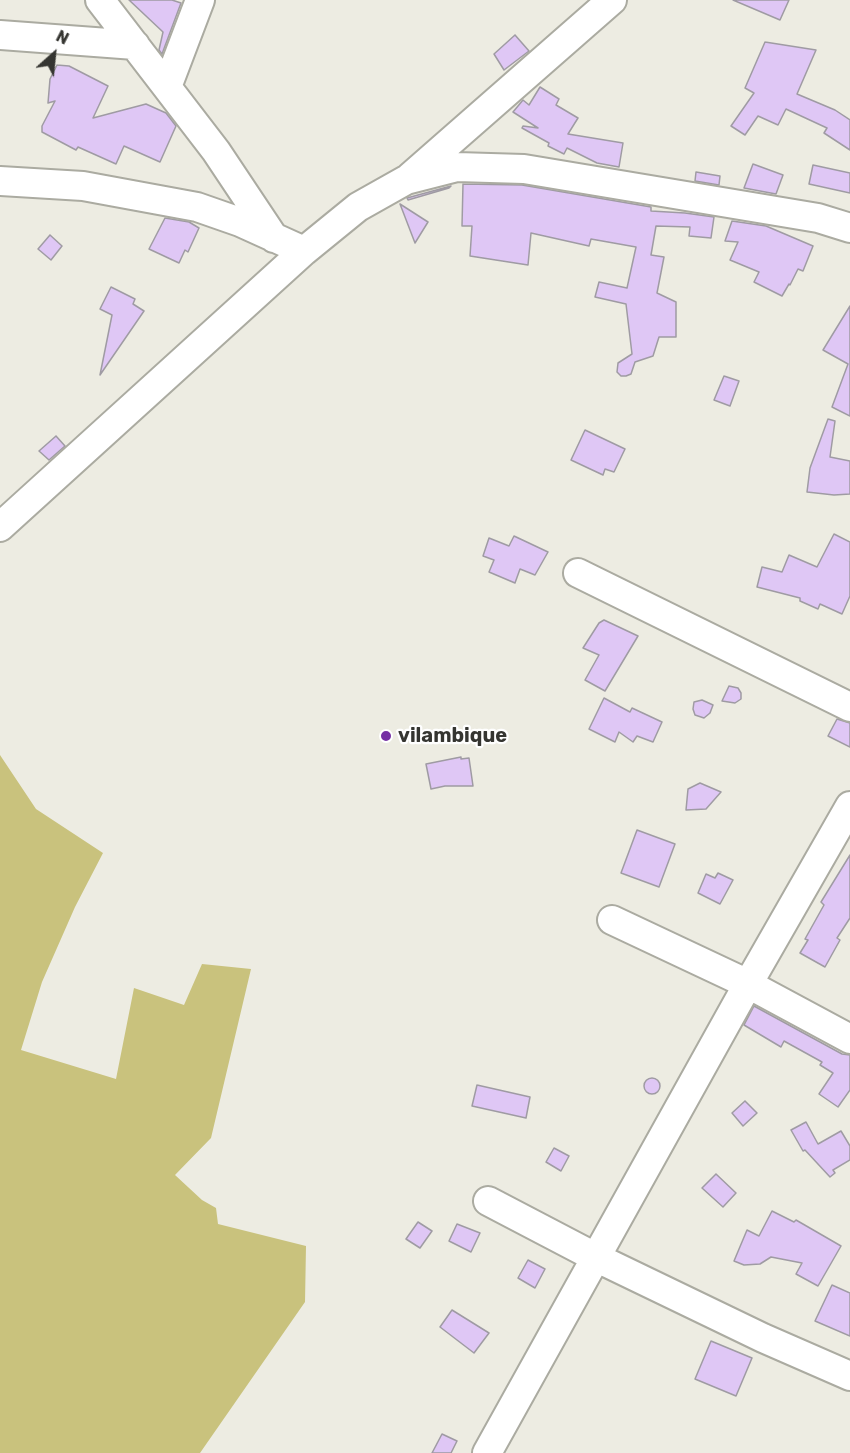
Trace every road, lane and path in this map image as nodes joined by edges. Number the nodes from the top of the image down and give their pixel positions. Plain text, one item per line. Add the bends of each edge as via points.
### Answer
1 (100, 0) edge
2 (200, 0) edge
3 (612, 0) edge
4 (0, 35) edge
5 (135, 45) junction
6 (167, 87) junction
7 (406, 180) junction
8 (0, 181) edge
9 (850, 228) edge
10 (275, 238) junction
11 (304, 251) junction
12 (0, 527) edge
13 (578, 573) dead end
14 (850, 707) edge
15 (850, 806) edge
16 (612, 920) dead end
17 (748, 984) junction
18 (850, 1039) edge
19 (488, 1201) dead end
20 (595, 1257) junction
21 (850, 1376) edge
22 (487, 1453) edge

1 - 5 street
2 - 6 street
3 - 7 street
4 - 5 street
5 - 6 street
6 - 10 street
7 - 9 street via 457,167 524,169 818,218
7 - 11 street via 358,207
8 - 10 street via 83,186 197,207
10 - 11 street
11 - 12 street
13 - 14 street
15 - 17 street
16 - 17 street
17 - 18 street
17 - 20 street
19 - 20 street
20 - 21 street
20 - 22 street

